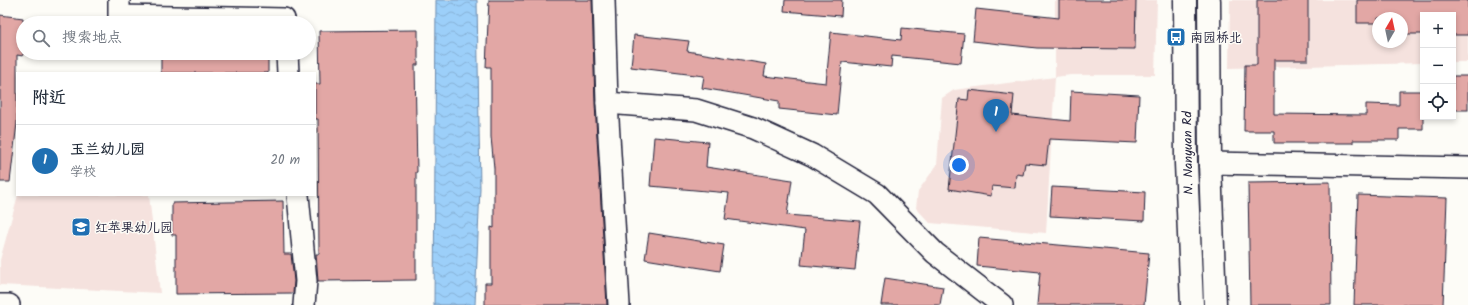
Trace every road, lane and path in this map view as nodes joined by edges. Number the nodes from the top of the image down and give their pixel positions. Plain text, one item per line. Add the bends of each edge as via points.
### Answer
1 (119, 0) edge
2 (604, 0) edge
3 (1185, 0) edge
4 (1209, 0) edge
5 (119, 16) edge
6 (287, 60) edge
7 (288, 72) edge
8 (607, 103) junction
9 (1210, 162) junction
10 (1468, 168) edge
11 (298, 196) edge
12 (0, 304) edge
13 (9, 305) edge
14 (304, 305) edge
15 (619, 305) edge
16 (1002, 305) edge
17 (1192, 305) edge
18 (1215, 305) edge

1 - 5 street
2 - 8 street
3 - 17 main road, N. Nanyuan Rd via 1186,163
4 - 9 main road, N. Nanyuan Rd
6 - 7 street
8 - 15 street
8 - 16 street via 696,110 753,128 812,154 877,194 935,253
9 - 10 street
9 - 18 main road, N. Nanyuan Rd
11 - 14 street via 306,281
12 - 13 street

